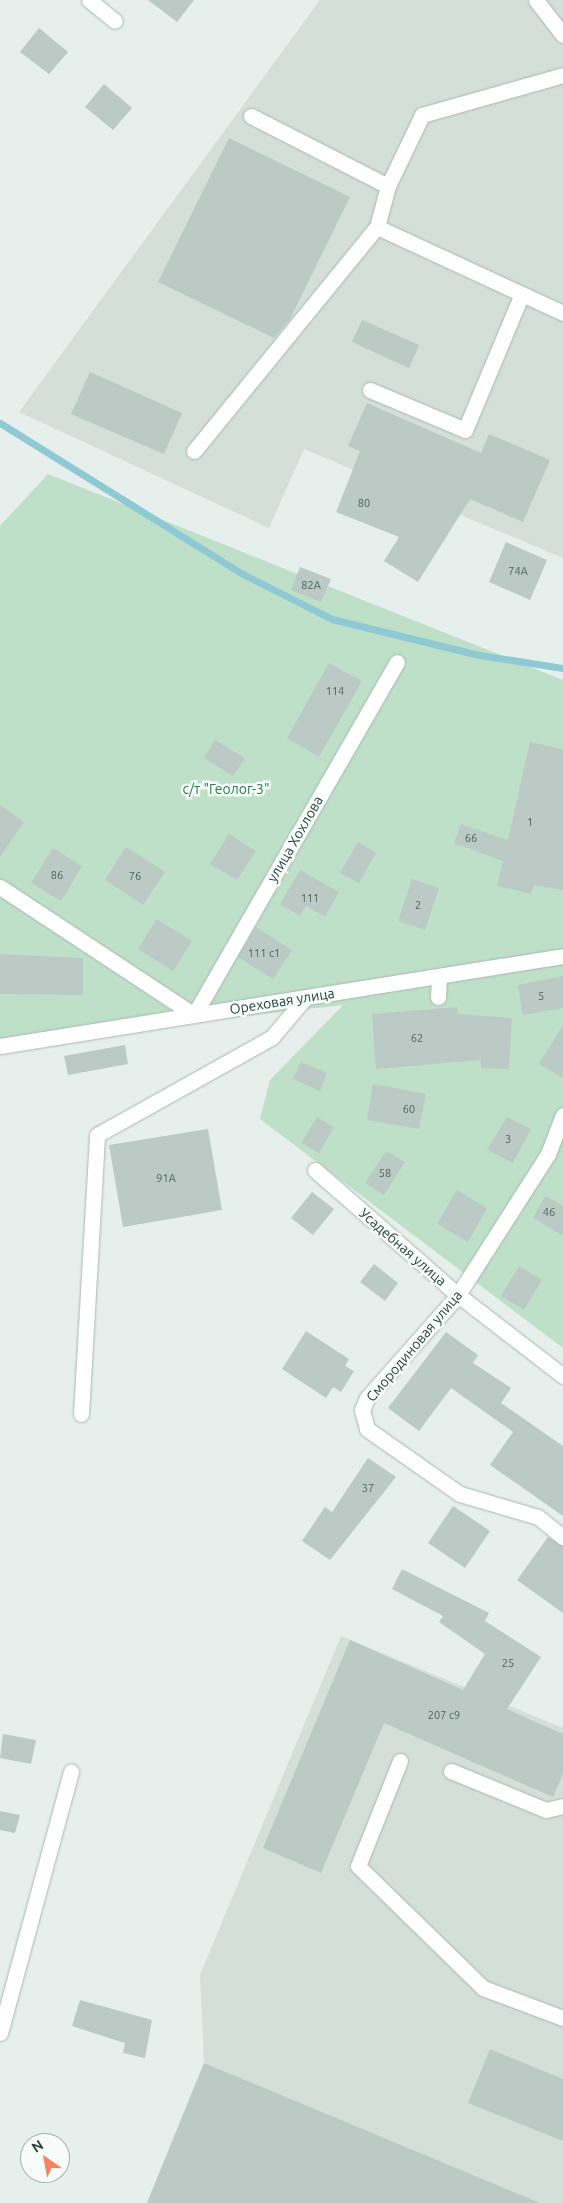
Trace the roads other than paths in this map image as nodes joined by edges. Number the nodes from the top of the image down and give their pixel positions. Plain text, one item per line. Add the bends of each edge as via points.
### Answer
1 (89, 0) edge
2 (536, 0) edge
3 (115, 21) dead end
4 (563, 35) edge
5 (563, 75) edge
6 (251, 116) dead end
7 (388, 186) junction
8 (377, 227) junction
9 (522, 294) junction
10 (563, 313) edge
11 (370, 390) dead end
12 (194, 451) dead end
13 (397, 662) dead end
14 (0, 887) edge
15 (563, 956) edge
16 (439, 976) junction
17 (438, 997) dead end
18 (304, 998) junction
19 (194, 1015) junction
20 (0, 1046) edge
21 (563, 1115) edge
22 (316, 1170) dead end
23 (458, 1295) junction
24 (563, 1376) edge
25 (81, 1414) dead end
26 (563, 1537) edge
27 (400, 1761) dead end
28 (71, 1771) dead end
29 (451, 1771) dead end
30 (563, 1806) edge
31 (563, 2018) edge
32 (0, 2033) edge

1 - 3 street
2 - 4 street
5 - 7 street via 422,116
6 - 7 street
7 - 8 street
8 - 9 street
8 - 12 street
9 - 10 street
9 - 11 street via 465,430
13 - 19 street, улица Хохлова
14 - 19 street
15 - 16 street, Ореховая улица
16 - 17 street
16 - 18 street, Ореховая улица
18 - 19 street, Ореховая улица
18 - 25 street via 272,1037 97,1135
19 - 20 street, Ореховая улица
21 - 23 street, Смородиновая улица via 548,1154
22 - 23 street, Усадебная улица
23 - 24 street, Усадебная улица
23 - 26 street, Смородиновая улица via 367,1398 362,1410 367,1429 460,1494 538,1517
27 - 31 street via 358,1866 483,1988
28 - 32 street
29 - 30 street via 546,1810

